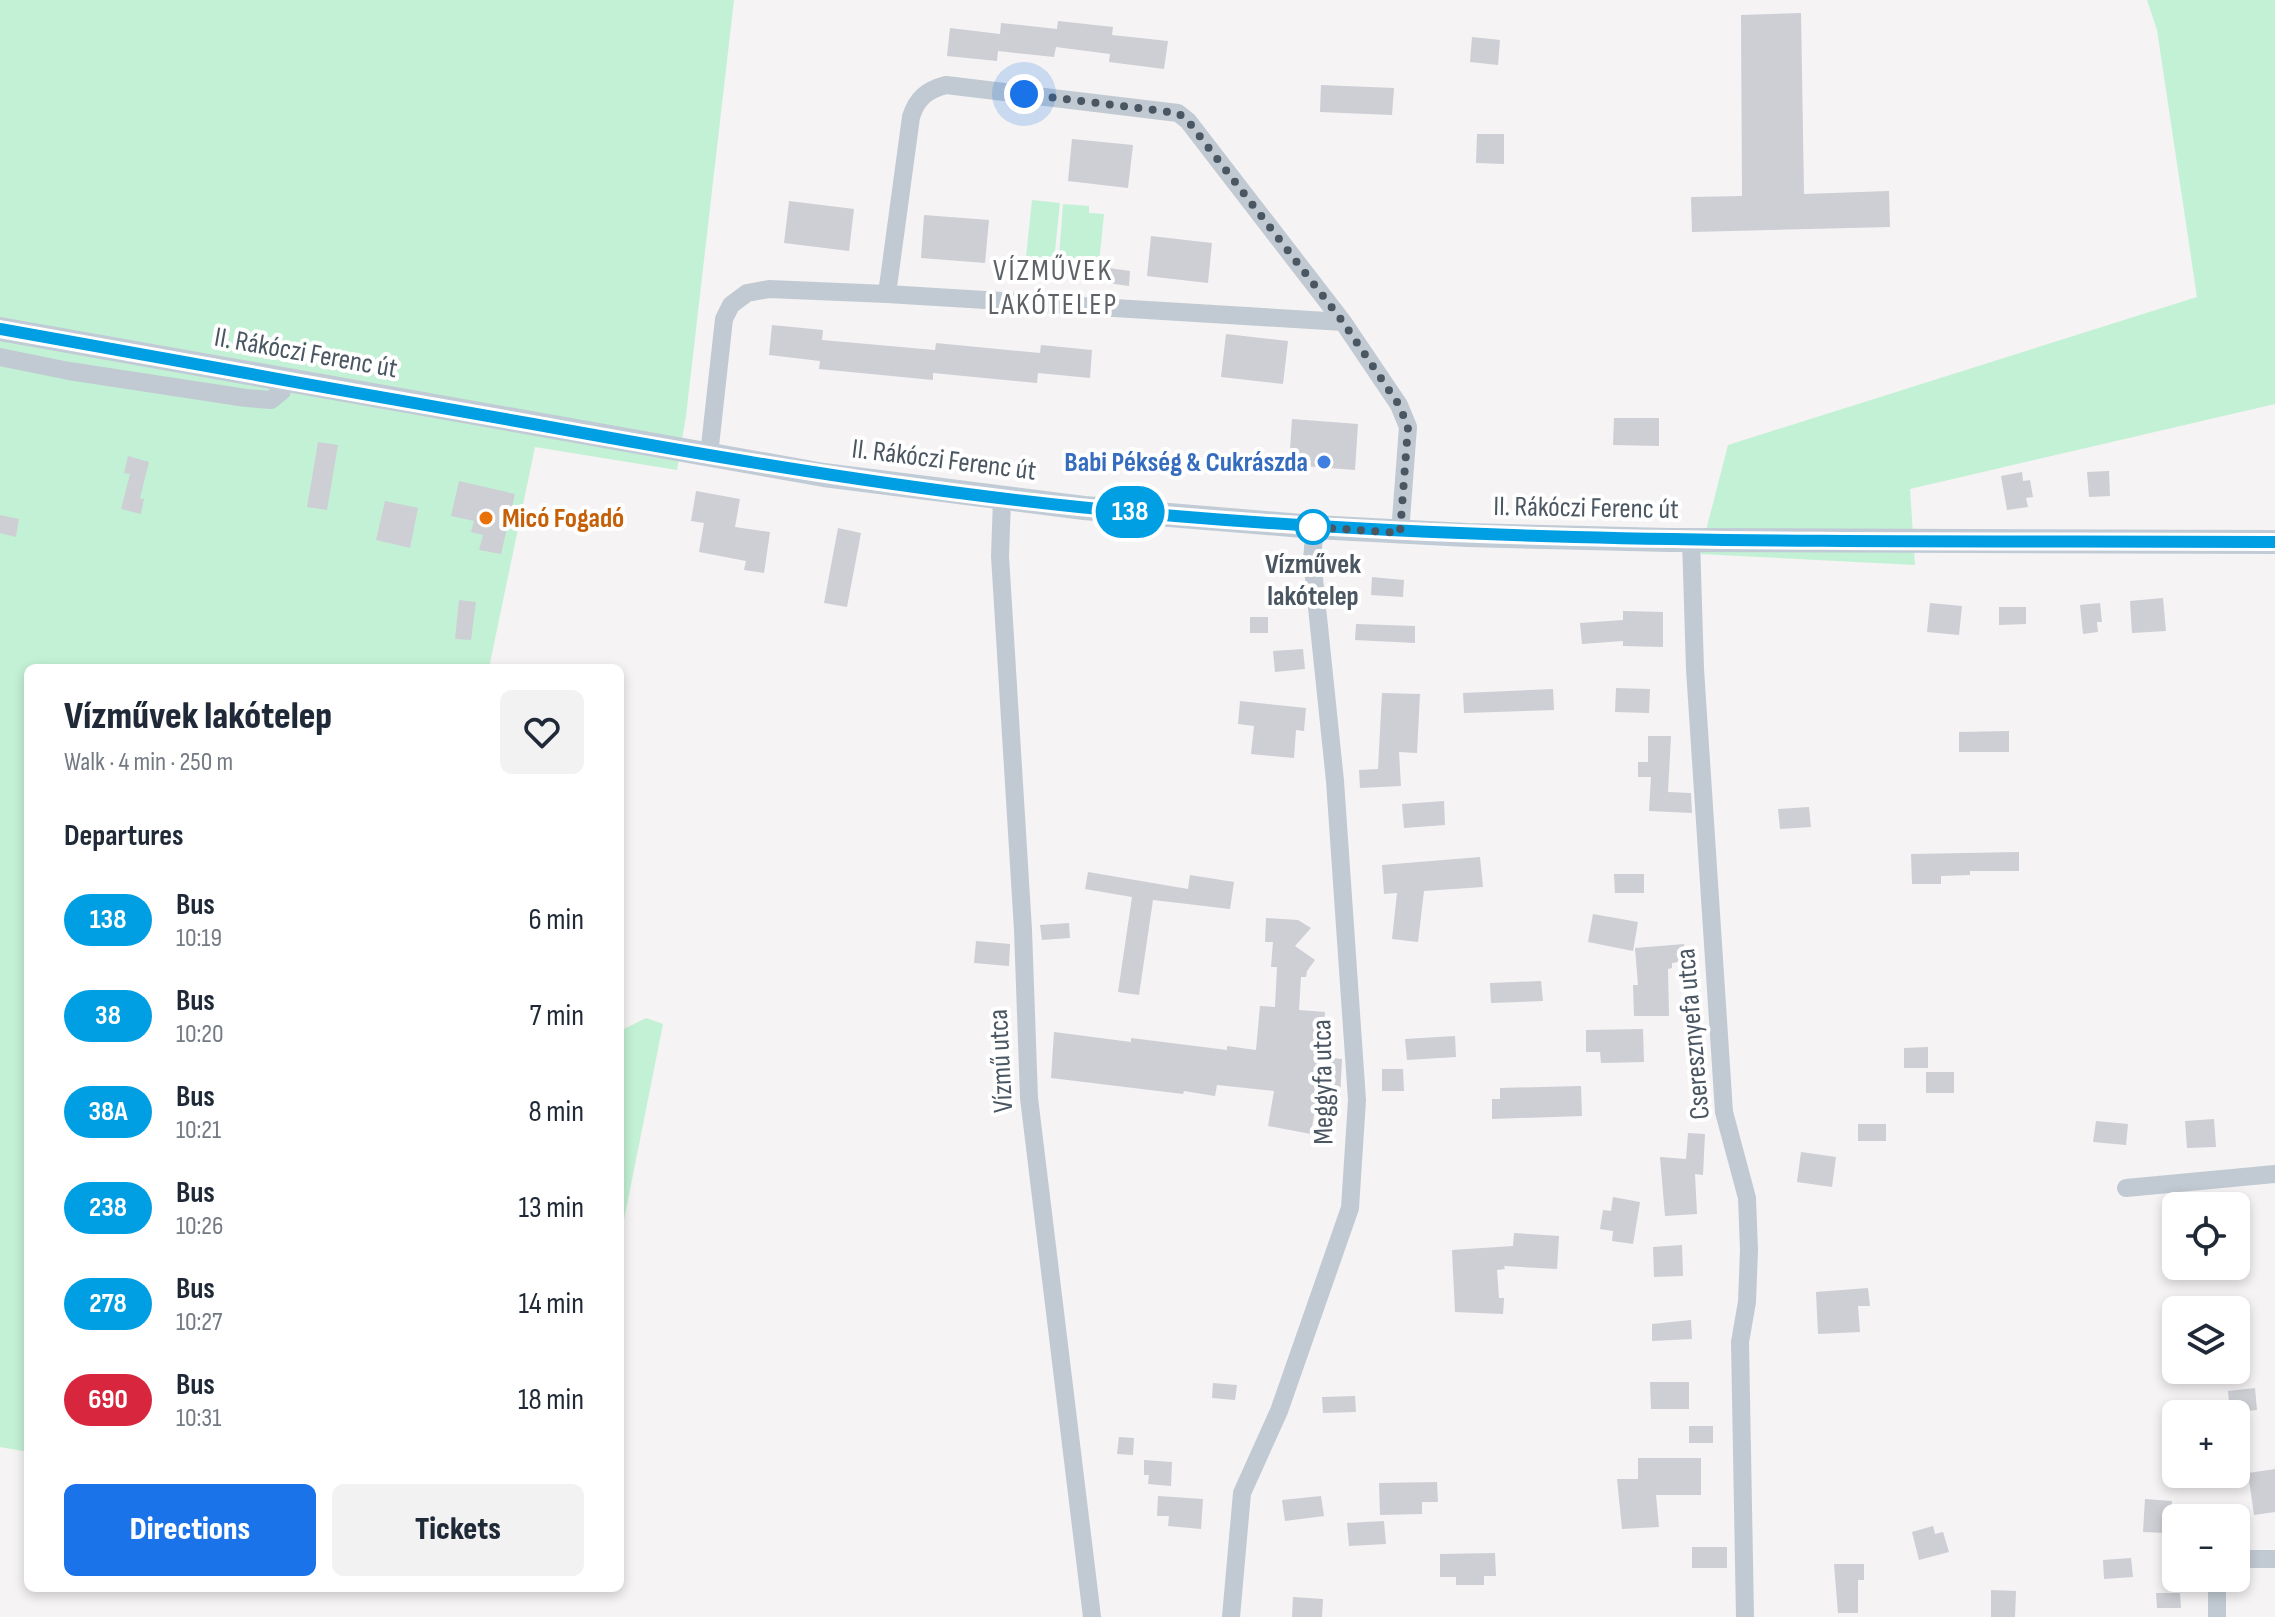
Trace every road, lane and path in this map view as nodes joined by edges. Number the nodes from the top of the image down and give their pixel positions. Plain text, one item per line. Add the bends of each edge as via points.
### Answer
1 (887, 294) junction
2 (1343, 322) junction
3 (0, 329) edge
4 (0, 357) edge
5 (284, 379) junction
6 (709, 455) junction
7 (1002, 499) junction
8 (1315, 527) junction
9 (1400, 533) junction
10 (1691, 540) junction
11 (2275, 542) edge
12 (2275, 1174) edge
13 (2126, 1188) dead end
14 (2250, 1559) edge
15 (2275, 1559) edge
16 (2217, 1592) edge
17 (1092, 1617) edge
18 (1231, 1617) edge
19 (1745, 1617) edge
20 (2217, 1617) edge

1 - 2 street
1 - 2 street via 911,117 924,94 946,85 1178,113
1 - 6 street via 769,289 747,293 731,305 724,319
2 - 9 street via 1408,427
3 - 5 main road, II. Rákóczi Ferenc út
4 - 5 street via 271,400 282,391
5 - 6 main road, II. Rákóczi Ferenc út
6 - 7 main road, II. Rákóczi Ferenc út
7 - 8 main road, II. Rákóczi Ferenc út
7 - 17 street, Vízmű utca via 1000,556 1029,1098
8 - 9 main road, II. Rákóczi Ferenc út
8 - 18 street, Meggyfa utca via 1312,559 1335,781 1357,1100 1350,1208 1279,1411 1242,1493
9 - 10 main road, II. Rákóczi Ferenc út
10 - 11 main road, II. Rákóczi Ferenc út
10 - 19 street, Cseresznyefa utca via 1724,1112 1747,1198 1747,1302 1740,1342
12 - 13 street
14 - 15 street
16 - 20 street

